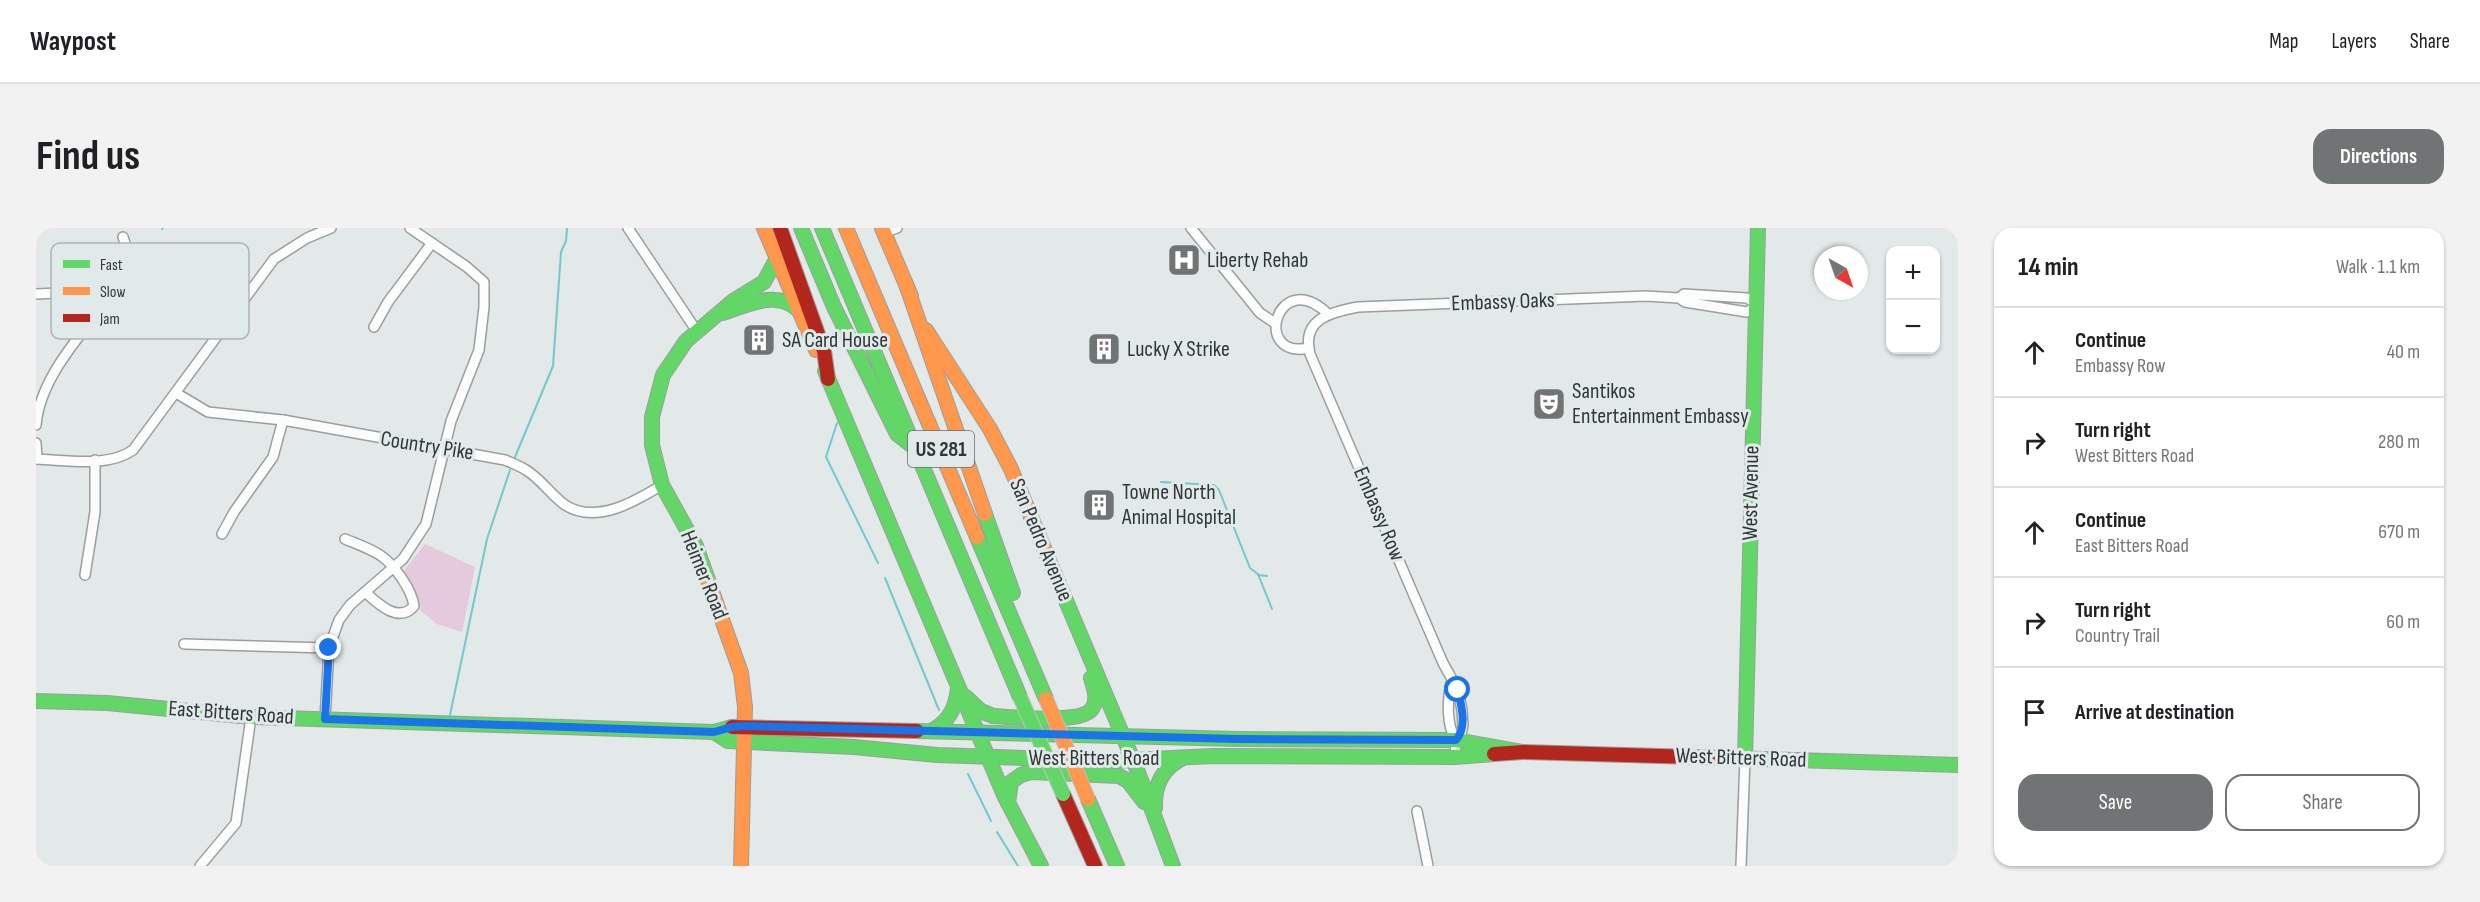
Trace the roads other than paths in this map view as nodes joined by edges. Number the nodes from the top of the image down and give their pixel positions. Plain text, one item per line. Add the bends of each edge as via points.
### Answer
1 (331, 228) edge
2 (410, 228) edge
3 (628, 228) edge
4 (765, 228) edge
5 (780, 228) edge
6 (801, 228) edge
7 (822, 228) edge
8 (846, 228) edge
9 (1191, 228) edge
10 (1758, 228) edge
11 (888, 230) edge
12 (123, 237) dead end
13 (124, 243) edge
14 (432, 243) junction
15 (777, 258) junction
16 (907, 287) junction
17 (51, 293) edge
18 (249, 293) edge
19 (36, 294) edge
20 (1758, 305) junction
21 (721, 313) junction
22 (800, 313) junction
23 (1328, 314) junction
24 (1275, 322) junction
25 (374, 327) dead end
26 (696, 330) junction
27 (79, 339) edge
28 (215, 339) edge
29 (1309, 348) junction
30 (828, 379) junction
31 (176, 393) junction
32 (283, 420) junction
33 (36, 425) edge
34 (36, 442) edge
35 (915, 448) junction
36 (444, 450) junction
37 (36, 459) edge
38 (95, 460) junction
39 (662, 485) junction
40 (222, 534) dead end
41 (345, 539) dead end
42 (393, 569) junction
43 (85, 575) dead end
44 (365, 592) junction
45 (184, 644) dead end
46 (329, 648) junction
47 (1090, 656) junction
48 (1034, 672) junction
49 (958, 686) junction
50 (36, 701) edge
51 (250, 717) junction
52 (325, 719) junction
53 (744, 726) junction
54 (933, 730) junction
55 (714, 732) junction
56 (977, 732) junction
57 (1123, 736) junction
58 (1456, 740) junction
59 (744, 742) junction
60 (1523, 752) junction
61 (1188, 756) junction
62 (988, 757) junction
63 (1455, 757) junction
64 (1133, 759) junction
65 (1745, 759) junction
66 (1958, 765) edge
67 (1008, 803) junction
68 (1417, 811) dead end
69 (1159, 824) junction
70 (200, 866) edge
71 (741, 866) edge
72 (1041, 866) edge
73 (1095, 866) edge
74 (1117, 866) edge
75 (1173, 866) edge
76 (1428, 866) edge
77 (1741, 866) edge

1 - 18 street via 274,259
2 - 14 street
3 - 26 street
4 - 15 main road
5 - 30 main road via 824,351
6 - 35 main road via 834,307 897,434
7 - 35 main road, US 281
8 - 48 main road, US 281
9 - 24 street via 1260,313
10 - 20 main road, West Avenue
11 - 16 main road, San Pedro Avenue
12 - 13 street
14 - 25 street
14 - 36 street via 484,282 479,350
15 - 21 main road, Heimer Road via 764,282
15 - 22 main road
16 - 47 main road, San Pedro Avenue via 933,343 1002,450
16 - 48 main road via 1015,600
17 - 19 street
20 - 23 street, Embassy Oaks via 1747,312 1679,298 1647,297 1358,307
20 - 65 main road, West Avenue
21 - 22 main road, Heimer Road via 778,299 789,302
21 - 26 main road, Heimer Road
22 - 30 main road
23 - 24 street via 1309,301 1298,301 1288,303
23 - 29 street via 1312,327
24 - 29 street via 1277,335 1285,345
26 - 39 main road, Heimer Road via 669,362 654,404 652,445
27 - 33 street via 52,375
28 - 31 street
29 - 58 street, Embassy Row via 1458,690 1462,710 1461,734
30 - 49 main road
31 - 32 street, Country Pike via 208,412
31 - 38 street via 133,450 122,458
32 - 36 street, Country Pike
32 - 40 street via 277,448 268,465
34 - 37 street
35 - 73 main road, US 281, bridge
36 - 39 street, Country Pike via 505,460 527,470 563,504 581,510 626,506
36 - 42 street via 426,524 412,549
37 - 38 street
38 - 43 street via 95,512
39 - 53 main road, Heimer Road via 696,546 734,651 741,673
41 - 42 street via 381,555
42 - 44 street
42 - 44 street via 413,599 414,606 408,613 381,607
44 - 46 street via 345,612
45 - 46 street
46 - 52 street
47 - 49 main road via 1088,671 1095,700 1091,709 1078,717 991,715 977,708
47 - 57 main road, San Pedro Avenue
48 - 74 main road, US 281, bridge
49 - 54 main road via 954,712
49 - 56 main road
50 - 51 main road, East Bitters Road via 107,703
51 - 52 main road, East Bitters Road
51 - 70 street via 236,823
52 - 55 main road, East Bitters Road
53 - 54 main road, East Bitters Road
53 - 55 main road, East Bitters Road
53 - 59 main road, Heimer Road
54 - 56 main road, East Bitters Road
55 - 59 main road, East Bitters Road via 728,741
56 - 57 main road, East Bitters Road
56 - 62 main road
57 - 58 main road, West Bitters Road
57 - 64 main road, San Pedro Avenue
58 - 60 main road, West Bitters Road
58 - 63 street, Embassy Row
59 - 62 main road, East Bitters Road
59 - 71 main road, Heimer Road
60 - 63 main road, West Bitters Road
60 - 65 main road, West Bitters Road
61 - 63 main road, West Bitters Road
61 - 64 main road, West Bitters Road
61 - 69 main road via 1172,763 1158,781 1154,801
62 - 64 main road, West Bitters Road
62 - 67 main road
64 - 69 main road, San Pedro Avenue
65 - 66 main road, West Bitters Road
65 - 77 street
67 - 69 main road via 1011,782 1027,772 1113,775 1128,781
67 - 72 main road
68 - 76 street
69 - 75 main road, San Pedro Avenue

